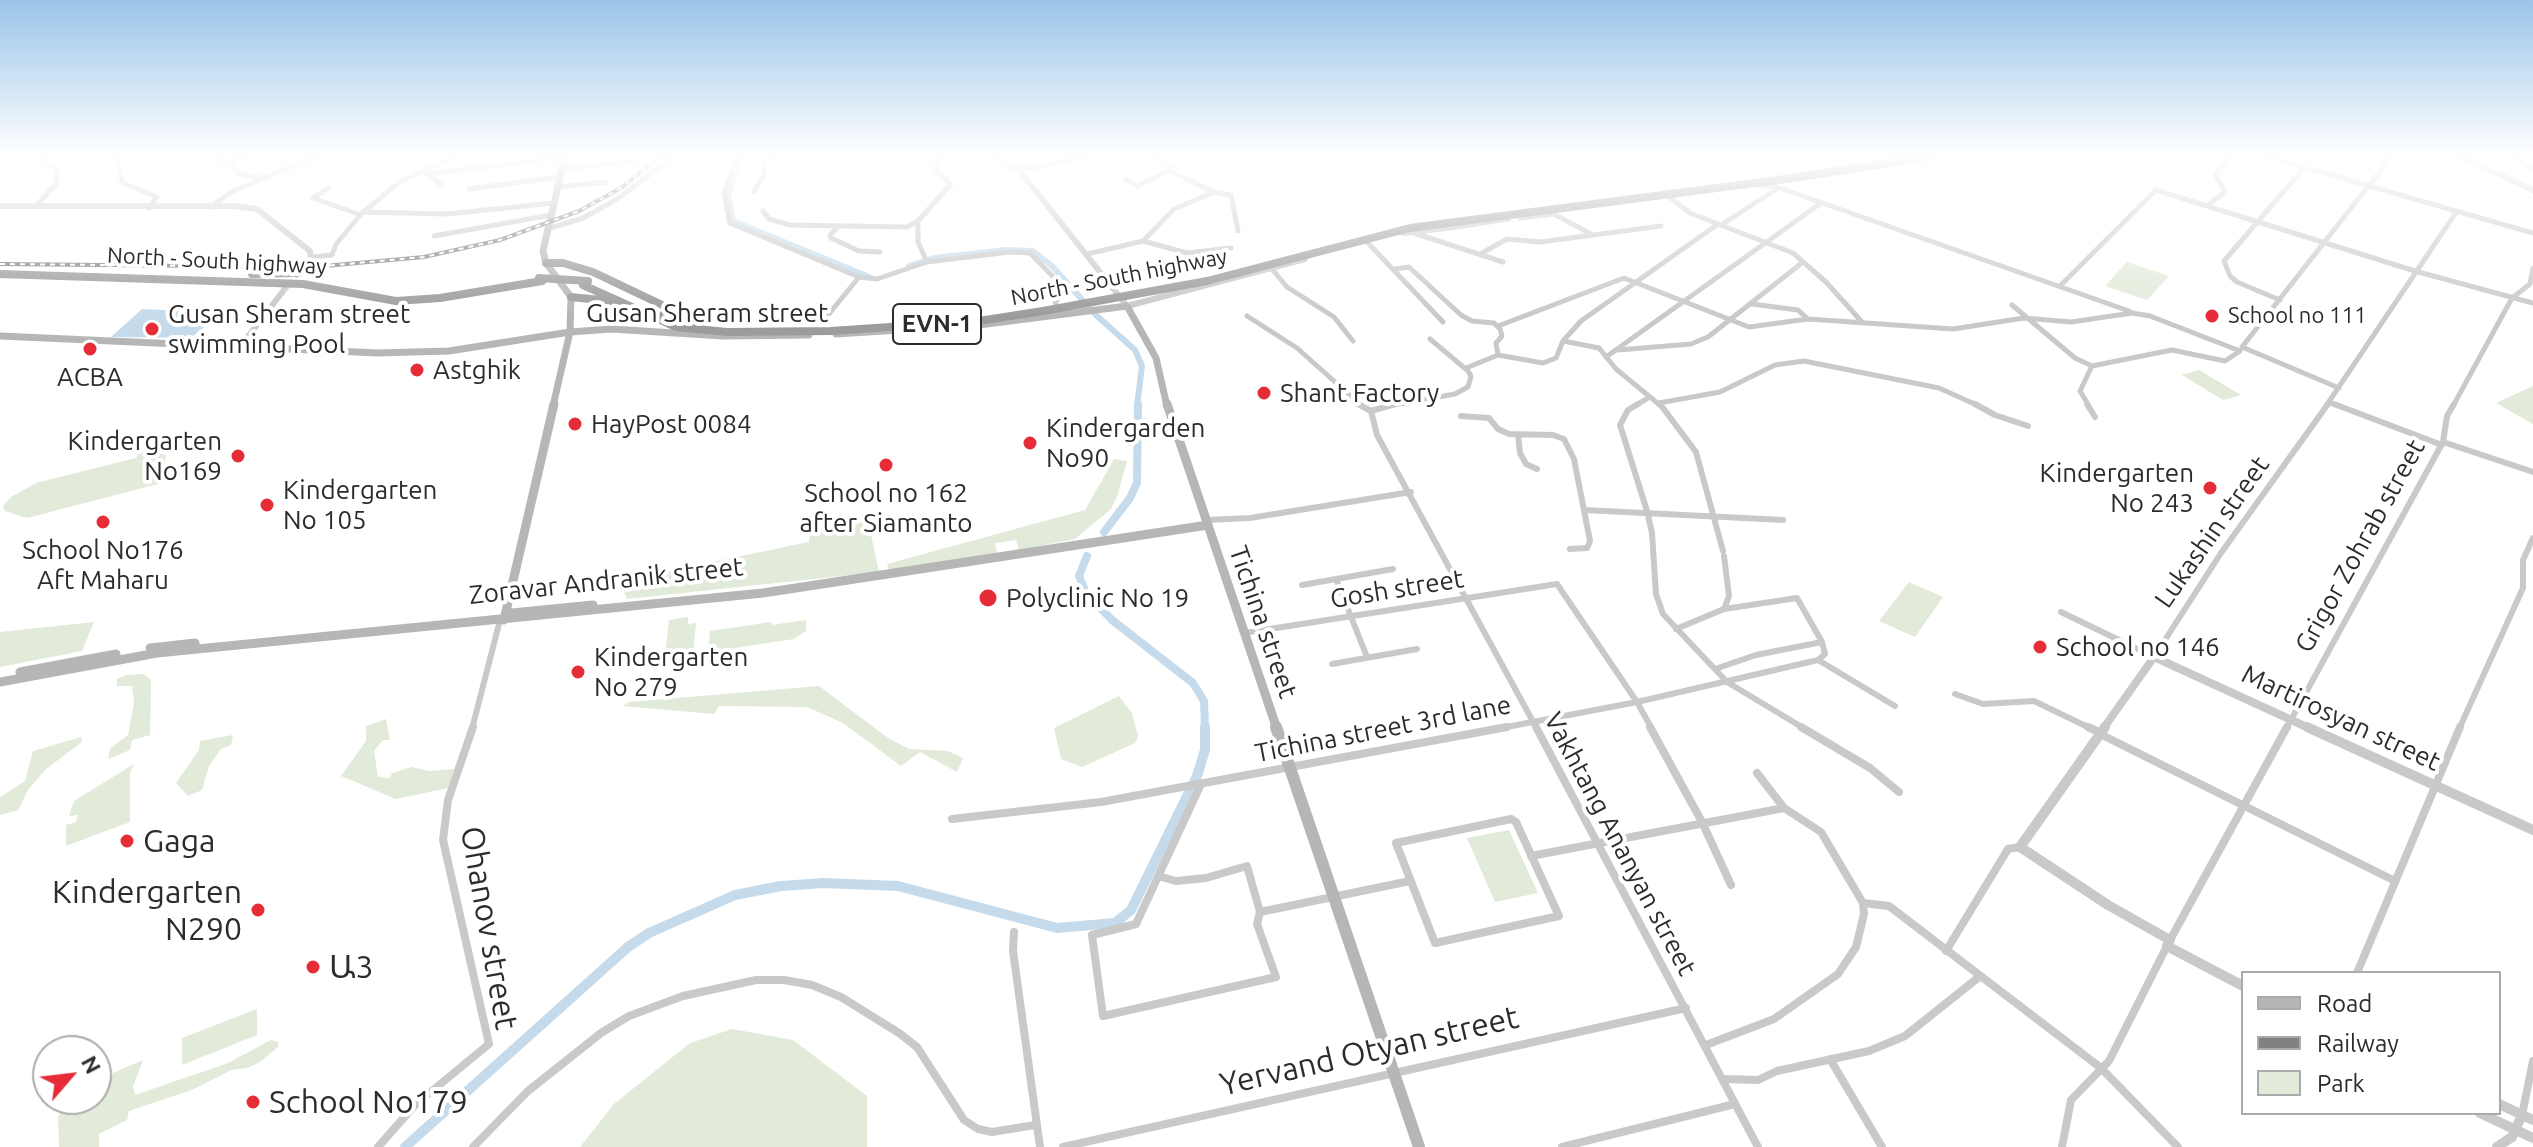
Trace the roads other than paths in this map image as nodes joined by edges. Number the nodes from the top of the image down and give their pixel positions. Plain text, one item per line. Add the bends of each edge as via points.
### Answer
1 (258, 210) edge
2 (351, 210) edge
3 (366, 210) edge
4 (490, 210) edge
5 (552, 210) edge
6 (598, 210) edge
7 (727, 210) edge
8 (928, 210) edge
9 (1051, 210) edge
10 (1174, 210) edge
11 (1234, 210) edge
12 (1520, 210) edge
13 (1552, 210) edge
14 (1686, 210) edge
15 (1742, 210) edge
16 (1811, 210) edge
17 (1840, 210) edge
18 (2136, 210) edge
19 (2222, 210) edge
20 (2267, 210) edge
21 (2353, 210) edge
22 (2452, 210) edge
23 (763, 211) dead end
24 (2457, 211) junction
25 (362, 213) junction
26 (551, 215) junction
27 (1493, 217) junction
28 (918, 221) junction
29 (2257, 221) junction
30 (1720, 224) junction
31 (1661, 226) dead end
32 (838, 227) junction
33 (1454, 227) junction
34 (547, 229) junction
35 (1415, 229) junction
36 (1238, 231) dead end
37 (2533, 233) edge
38 (1591, 234) junction
39 (434, 236) dead end
40 (1143, 241) junction
41 (1765, 241) junction
42 (1367, 242) junction
43 (2327, 242) junction
44 (1231, 248) dead end
45 (880, 252) dead end
46 (1482, 253) junction
47 (1087, 254) junction
48 (312, 257) junction
49 (926, 260) junction
50 (1503, 262) dead end
51 (1803, 262) junction
52 (546, 263) junction
53 (2533, 268) edge
54 (1272, 269) junction
55 (1395, 269) junction
56 (2415, 271) junction
57 (0, 272) edge
58 (298, 274) joint
59 (211, 277) junction
60 (859, 277) junction
61 (1204, 279) junction
62 (540, 280) junction
63 (1636, 282) junction
64 (586, 283) junction
65 (287, 286) dead end
66 (2060, 286) junction
67 (571, 297) junction
68 (2512, 298) junction
69 (2280, 300) junction
70 (1681, 301) junction
71 (2533, 303) edge
72 (1752, 304) junction
73 (2012, 305) dead end
74 (1127, 306) junction
75 (1042, 309) junction
76 (2132, 313) junction
77 (1060, 316) junction
78 (1247, 316) dead end
79 (2026, 318) junction
80 (1808, 319) junction
81 (824, 320) dead end
82 (1443, 322) dead end
83 (1730, 322) junction
84 (1862, 322) junction
85 (721, 324) junction
86 (853, 326) junction
87 (1498, 326) junction
88 (676, 327) junction
89 (569, 331) junction
90 (831, 331) junction
91 (816, 334) junction
92 (0, 336) edge
93 (1430, 339) dead end
94 (1353, 341) dead end
95 (1563, 341) junction
96 (240, 347) junction
97 (2241, 349) junction
98 (1615, 350) junction
99 (1498, 355) junction
100 (1606, 357) junction
101 (2092, 366) junction
102 (1466, 368) junction
103 (2339, 388) junction
104 (1648, 398) junction
105 (2329, 402) junction
106 (1659, 403) junction
107 (1371, 411) junction
108 (1461, 416) dead end
109 (2095, 417) dead end
110 (2028, 426) dead end
111 (1518, 435) junction
112 (2442, 444) junction
113 (1537, 469) dead end
114 (2533, 472) edge
115 (1411, 492) junction
116 (1585, 510) junction
117 (1647, 511) junction
118 (1714, 515) junction
119 (1783, 520) dead end
120 (1210, 522) junction
121 (2533, 538) edge
122 (1570, 549) dead end
123 (1393, 569) dead end
124 (1336, 579) junction
125 (1302, 585) dead end
126 (1469, 599) junction
127 (1724, 609) junction
128 (2061, 612) dead end
129 (503, 617) junction
130 (1350, 617) junction
131 (1676, 629) junction
132 (1243, 633) junction
133 (1822, 642) junction
134 (1417, 649) dead end
135 (1367, 657) junction
136 (2154, 657) junction
137 (1818, 660) junction
138 (1332, 664) dead end
139 (1715, 669) junction
140 (0, 679) edge
141 (1727, 682) junction
142 (1955, 694) dead end
143 (1637, 702) junction
144 (1895, 706) dead end
145 (2291, 720) junction
146 (1531, 721) junction
147 (2101, 734) junction
148 (1289, 767) junction
149 (1757, 773) dead end
150 (1201, 784) junction
151 (2434, 785) junction
152 (1899, 792) dead end
153 (2243, 805) junction
154 (1784, 808) junction
155 (952, 819) dead end
156 (1702, 822) junction
157 (2533, 830) edge
158 (1599, 843) junction
159 (2020, 847) junction
160 (1531, 856) junction
161 (1158, 876) junction
162 (1410, 881) junction
163 (2395, 881) junction
164 (1731, 885) dead end
165 (1333, 894) junction
166 (1863, 903) junction
167 (1260, 912) junction
168 (1014, 932) dead end
169 (2169, 943) junction
170 (1946, 951) junction
171 (2358, 971) edge
172 (1979, 977) junction
173 (2241, 985) edge
174 (1686, 1008) junction
175 (1706, 1045) junction
176 (1830, 1059) junction
177 (2533, 1061) edge
178 (2101, 1068) junction
179 (1392, 1071) junction
180 (1724, 1079) junction
181 (1735, 1104) junction
182 (2501, 1105) edge
183 (2484, 1115) edge
184 (2527, 1117) edge
185 (1035, 1125) junction
186 (2516, 1131) junction
187 (2533, 1138) edge
188 (378, 1147) edge
189 (473, 1147) edge
190 (1040, 1147) edge
191 (1063, 1147) edge
192 (1419, 1147) edge
193 (1562, 1147) edge
194 (1758, 1147) edge
195 (1882, 1147) edge
196 (2062, 1147) edge
197 (2178, 1147) edge
198 (2497, 1147) edge

1 - 48 street via 305,244
2 - 25 street
3 - 25 street
4 - 25 street
5 - 26 main road
6 - 34 street
7 - 60 street via 730,223
8 - 28 street
9 - 47 street, Tichina street
10 - 40 street
11 - 36 street
12 - 61 highway, North - South highway / EVN-1 via 1351,237
13 - 27 highway, North - South highway / EVN-1
14 - 30 street
15 - 30 street
16 - 41 street
17 - 66 street
18 - 66 street
19 - 29 street
20 - 29 street
21 - 43 street
22 - 24 street
23 - 32 street via 769,219 790,225
24 - 37 street
24 - 56 street, Lukashin street
25 - 48 street via 332,255
26 - 34 main road
26 - 39 street
27 - 33 street
27 - 35 highway, North - South highway / EVN-1
28 - 32 street via 895,229
28 - 49 street via 918,242
29 - 43 street
29 - 69 street via 2224,261 2237,282
30 - 41 street
30 - 63 street
31 - 38 street
32 - 45 street via 831,238 859,251
33 - 35 street
33 - 38 street via 1554,214
34 - 52 main road
35 - 42 street
35 - 46 street
35 - 61 highway, North - South highway / EVN-1
38 - 46 street via 1540,242 1507,239
40 - 44 street via 1187,253
40 - 47 street
41 - 51 street
41 - 70 street
42 - 54 street
42 - 55 street
43 - 56 street
43 - 69 street
46 - 50 street
47 - 74 street, Tichina street
48 - 58 street
49 - 60 street via 890,276
49 - 77 street via 1030,253 1064,288 1055,302
51 - 72 street
51 - 84 street
52 - 67 main road
52 - 85 highway via 593,272 691,317
53 - 68 street, Grigor Zohrab street via 2530,284
54 - 74 street
54 - 94 street via 1287,287 1334,317
55 - 82 street
55 - 87 street via 1409,267 1461,315
56 - 68 street
56 - 103 street, Lukashin street
57 - 59 highway, North - South highway
57 - 62 highway, North - South highway via 303,284 407,301
58 - 59 highway
59 - 62 highway, North - South highway via 315,281 397,297
60 - 81 street
61 - 75 highway, North - South highway / EVN-1, bridge
62 - 64 highway, North - South highway, bridge
63 - 70 street
63 - 87 street via 1624,278
63 - 95 street via 1581,321
64 - 85 highway, North - South highway via 663,315
64 - 88 highway, North - South highway
65 - 96 street
66 - 76 street
67 - 88 highway via 606,299
67 - 89 main road, Ohanov street
68 - 71 street
68 - 112 street, Grigor Zohrab street via 2447,416
69 - 97 street
70 - 83 street
70 - 98 street
72 - 80 street via 1798,310
72 - 83 street
73 - 79 street
74 - 77 main road, Gusan Sheram street
74 - 120 main road, Tichina street via 1156,358 1168,410
75 - 86 highway, North - South highway / EVN-1
75 - 90 highway, North - South highway / EVN-1 via 979,321
76 - 79 street via 2079,322
76 - 97 street
77 - 91 main road, Gusan Sheram street
78 - 107 street via 1297,348
79 - 84 street via 1953,329
79 - 101 street
80 - 83 street via 1749,327
80 - 84 street
83 - 98 street via 1691,344
85 - 86 highway, North - South highway
86 - 90 highway, North - South highway / EVN-1
87 - 99 street
88 - 90 highway, North - South highway
89 - 91 main road, Gusan Sheram street
89 - 96 main road, Gusan Sheram street via 449,351 329,353
89 - 129 main road, Ohanov street via 534,462
90 - 91 highway
92 - 96 main road, Gusan Sheram street
93 - 102 street
95 - 99 street via 1556,358 1543,363
95 - 100 street via 1599,348
97 - 101 street via 2225,361 2172,350
97 - 103 street
98 - 100 street
99 - 102 street
100 - 104 street
101 - 109 street via 2080,391
102 - 107 street via 1471,376 1465,391
103 - 105 street, Lukashin street
104 - 106 street
104 - 117 street via 1628,410 1620,425
105 - 112 street
105 - 136 street, Lukashin street
106 - 110 street via 1720,392 1775,365 1804,361 1939,388
106 - 118 street via 1696,452
107 - 115 street, Vakhtang Ananyan street via 1377,435
108 - 111 street via 1489,418 1504,433
111 - 113 street via 1526,464
111 - 116 street via 1564,439
112 - 114 street
112 - 145 street, Grigor Zohrab street
115 - 120 street
115 - 126 street, Vakhtang Ananyan street
116 - 117 street
116 - 122 street via 1590,544
117 - 118 street
117 - 131 street via 1656,594
118 - 119 street
118 - 127 street via 1729,596
120 - 129 main road, Zoravar Andranik street via 886,573
120 - 132 main road, Tichina street
121 - 151 street via 2523,560 2523,588
123 - 124 street
124 - 125 street
124 - 130 street
126 - 130 street, Gosh street
126 - 143 street, Gosh street via 1557,584
126 - 146 street, Vakhtang Ananyan street
127 - 131 street
127 - 133 street via 1797,598
128 - 136 street, Martirosyan street
129 - 140 main road, Zoravar Andranik street via 157,653
129 - 188 street, Ohanov street via 443,823 489,1044 415,1105
130 - 132 street, Gosh street
130 - 135 street
131 - 139 street
132 - 148 main road, Tichina street
133 - 137 street via 1825,654
133 - 139 street
134 - 135 street
135 - 138 street
136 - 145 street, Martirosyan street
136 - 147 street, Lukashin street
137 - 141 street, Tichina street 3rd lane
137 - 144 street
139 - 141 street
141 - 143 street, Tichina street 3rd lane
141 - 152 street via 1870,768
142 - 147 street via 1983,704 2034,701
143 - 146 street, Tichina street 3rd lane
143 - 156 street
145 - 151 street, Martirosyan street
145 - 153 street, Grigor Zohrab street
146 - 148 street, Tichina street 3rd lane
146 - 158 street, Vakhtang Ananyan street
147 - 153 street
147 - 159 street, Lukashin street
148 - 150 street, Tichina street 3rd lane
148 - 165 main road, Tichina street
149 - 154 street
150 - 155 street, Tichina street 3rd lane
150 - 161 street
151 - 157 street, Martirosyan street
151 - 163 street
153 - 163 street
153 - 169 street, Grigor Zohrab street
154 - 156 street
154 - 166 street via 1821,832
156 - 158 street
156 - 164 street
158 - 160 street
158 - 174 street, Vakhtang Ananyan street
159 - 169 street
159 - 170 street, Lukashin street via 2008,849
160 - 162 street via 1511,819 1398,841
160 - 162 street via 1559,916 1439,944 1433,941
161 - 167 street via 1176,881 1206,878 1247,866
161 - 167 street via 1136,924 1092,935 1103,1016 1276,977 1257,924
162 - 165 street
163 - 171 street
165 - 167 street
165 - 179 main road, Tichina street
166 - 170 street via 1889,906
166 - 175 street via 1856,947 1838,974 1774,1019
168 - 185 street
169 - 173 street
169 - 178 street, Grigor Zohrab street
170 - 172 street
172 - 176 street via 1905,1036
172 - 178 street
174 - 175 street, Vakhtang Ananyan street
174 - 179 street, Yervand Otyan street
175 - 180 street, Vakhtang Ananyan street
176 - 180 street via 1758,1080
176 - 195 street
177 - 184 street
178 - 196 street, Grigor Zohrab street via 2071,1100
178 - 197 street
179 - 191 street, Yervand Otyan street
179 - 192 main road, Tichina street
180 - 181 street, Vakhtang Ananyan street
181 - 193 street
181 - 194 street, Vakhtang Ananyan street
182 - 184 street
183 - 186 street
184 - 186 street
185 - 189 street via 978,1129 964,1120 917,1047 899,1033 812,985 756,980 683,996 629,1016 528,1091
185 - 190 street
186 - 187 street
186 - 198 street

